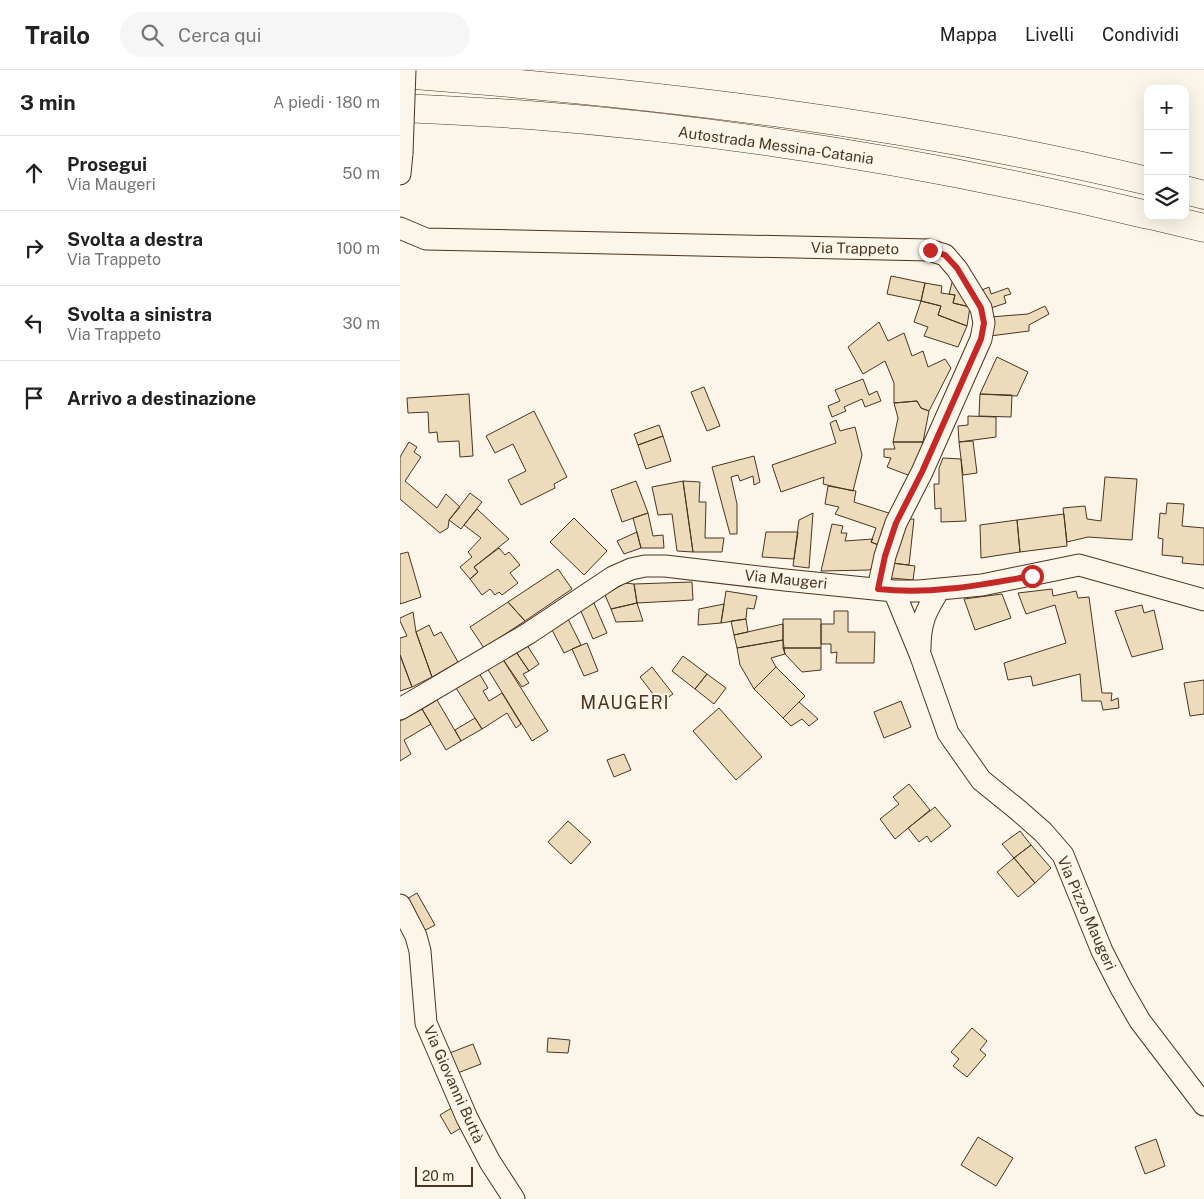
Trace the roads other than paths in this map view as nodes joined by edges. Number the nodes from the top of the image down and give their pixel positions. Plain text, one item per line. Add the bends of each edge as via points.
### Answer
1 (405, 70) edge
2 (400, 74) edge
3 (400, 108) edge
4 (401, 164) edge
5 (1144, 180) edge
6 (1189, 191) edge
7 (1204, 195) edge
8 (1144, 214) edge
9 (1171, 220) edge
10 (400, 228) edge
11 (1204, 228) edge
12 (886, 590) junction
13 (938, 590) junction
14 (1204, 600) edge
15 (920, 654) junction
16 (400, 709) edge
17 (400, 905) edge
18 (1204, 1105) edge
19 (514, 1199) edge

1 - 4 street, bridge
2 - 5 highway, Autostrada Messina-Catania via 636,94 776,111 934,137
3 - 8 highway, Autostrada Messina-Catania via 529,115 771,142 929,167
6 - 7 highway
9 - 11 highway
10 - 12 street, Via Trappeto via 426,239 930,250 945,255 957,268 981,308 984,323 981,339 896,523 885,556
12 - 13 street, Via Maugeri
12 - 15 street, Via Pizzo Maugeri
12 - 16 street, Via Maugeri via 665,566 631,569
13 - 14 street, Via Maugeri via 1079,565
13 - 15 street via 923,616
15 - 18 street, Via Pizzo Maugeri via 948,734 981,780 1031,821 1063,855 1121,988 1140,1021
17 - 19 street, Via Giovanni Buttà via 420,951 426,1023 467,1118

